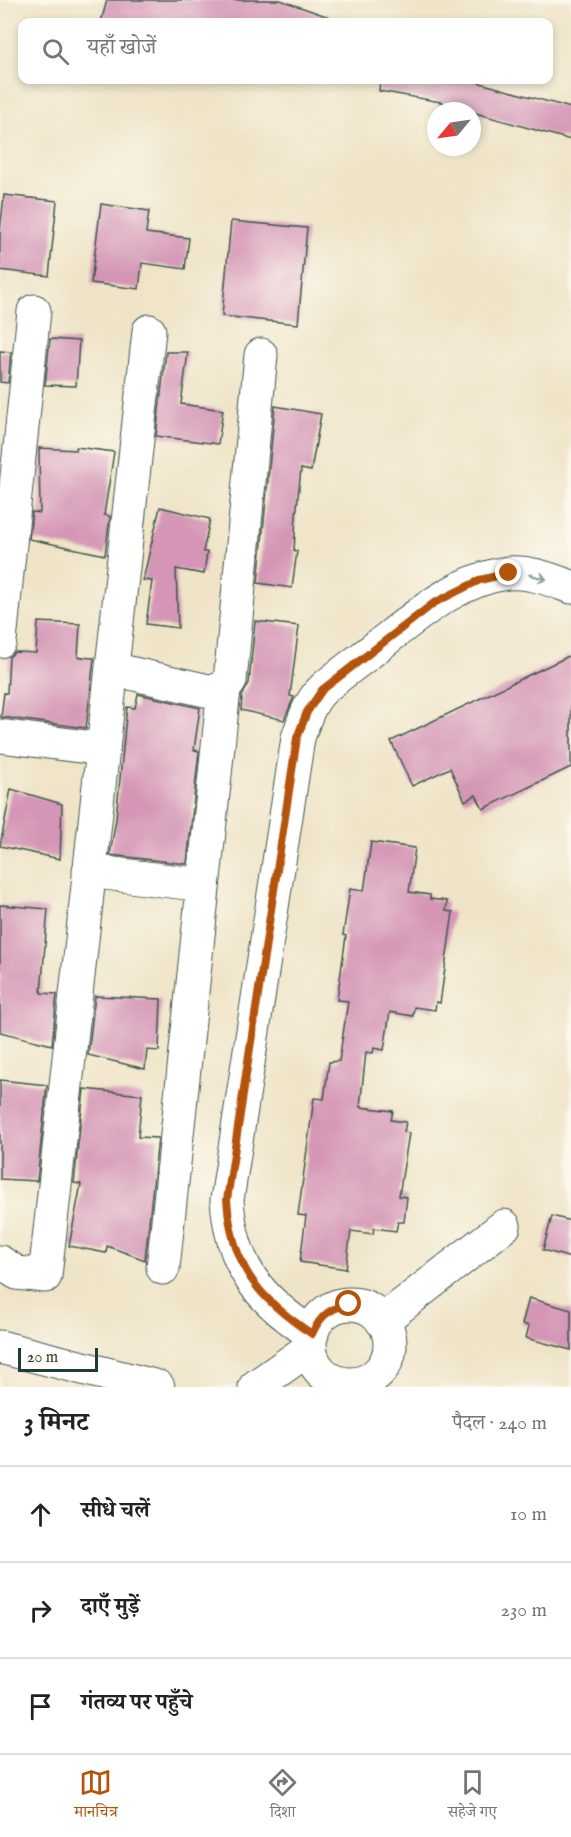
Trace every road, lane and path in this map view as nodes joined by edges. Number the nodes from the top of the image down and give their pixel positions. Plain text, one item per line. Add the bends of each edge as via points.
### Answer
1 (34, 311) dead end
2 (149, 331) dead end
3 (261, 355) dead end
4 (571, 587) edge
5 (0, 641) edge
6 (112, 669) junction
7 (224, 689) junction
8 (0, 736) edge
9 (103, 749) junction
10 (89, 871) junction
11 (203, 885) junction
12 (504, 1226) dead end
13 (0, 1262) edge
14 (163, 1268) dead end
15 (382, 1321) junction
16 (311, 1341) junction
17 (0, 1347) edge
18 (366, 1384) edge
19 (151, 1386) edge
20 (255, 1387) edge

1 - 5 street
2 - 6 street
3 - 7 street via 230,681
16 -> 4 street via 267,1300 248,1274 236,1250 227,1200 297,738 307,712 322,690 434,603 459,589 509,573 531,574
6 - 7 street via 209,691
6 - 9 street
7 - 11 street
8 - 9 street
9 - 10 street
10 - 11 street
10 - 13 street via 45,1276 18,1273
11 - 14 street
12 - 15 street
15 - 16 street via 362,1306 337,1307 317,1322
15 - 18 street via 388,1332 389,1356
16 - 18 street via 320,1371 341,1383
16 - 20 street
17 - 19 street

